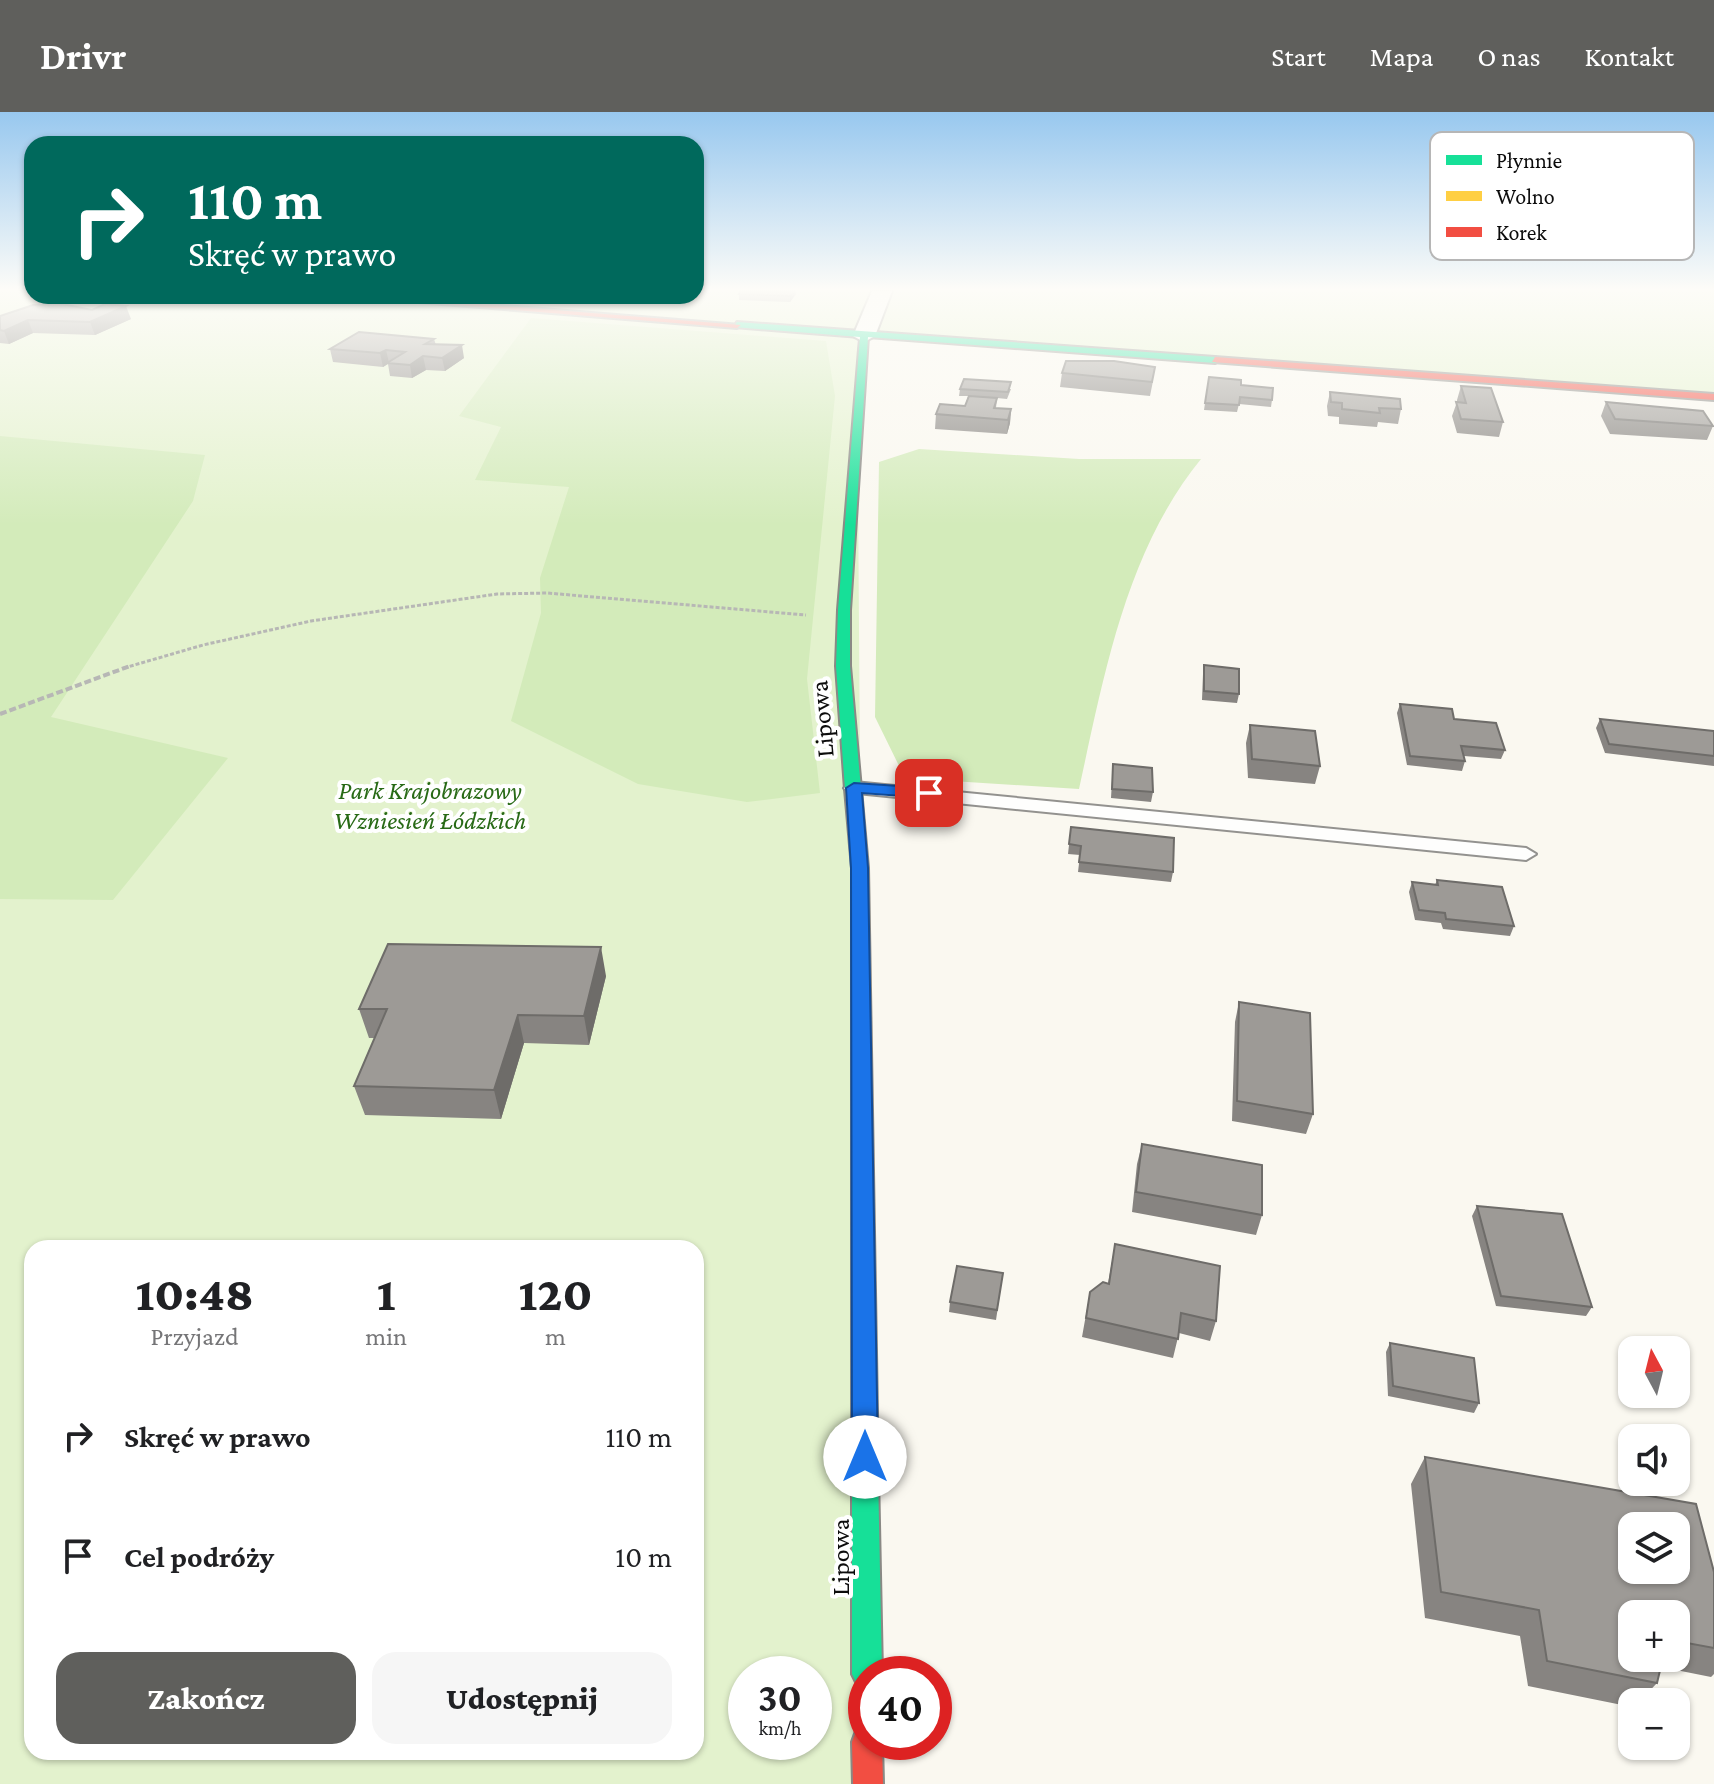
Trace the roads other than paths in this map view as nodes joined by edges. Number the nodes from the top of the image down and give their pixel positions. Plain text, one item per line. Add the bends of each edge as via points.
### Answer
1 (862, 369) edge
2 (1324, 369) edge
3 (1714, 397) edge
4 (854, 788) junction
5 (1526, 854) dead end
6 (867, 1656) edge
7 (867, 1760) edge
8 (868, 1784) edge

1 - 4 street, Lipowa via 844,610 843,666
2 - 3 street
4 - 5 lane
4 - 6 street, Lipowa via 860,868
7 - 8 street

